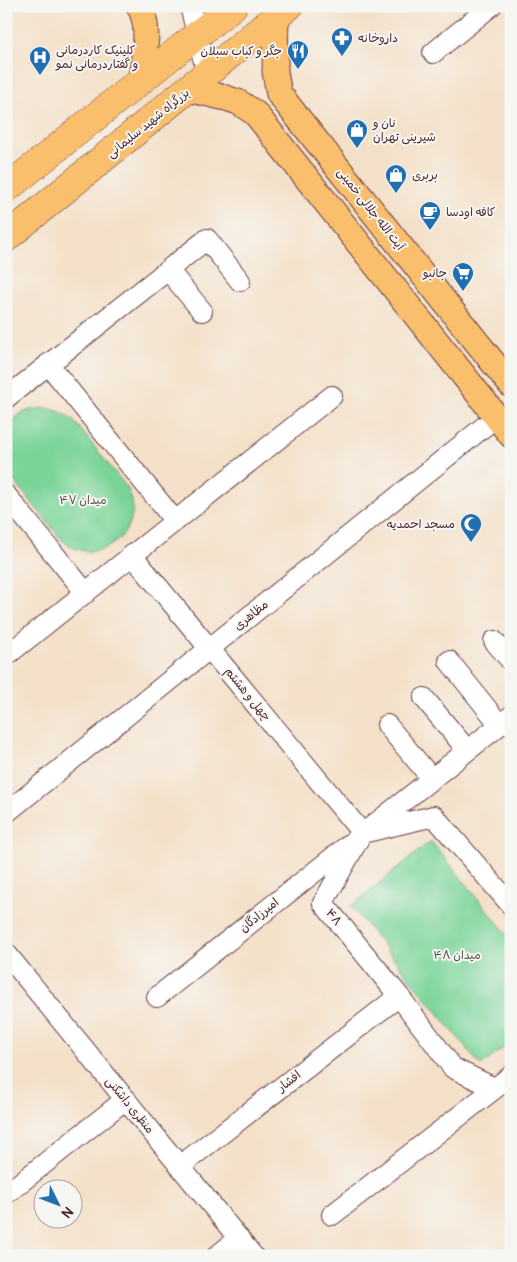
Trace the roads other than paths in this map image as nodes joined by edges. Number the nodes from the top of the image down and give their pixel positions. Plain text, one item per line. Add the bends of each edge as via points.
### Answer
1 (190, 6) edge
2 (233, 6) edge
3 (491, 6) edge
4 (142, 10) edge
5 (282, 11) edge
6 (198, 35) junction
7 (433, 53) dead end
8 (141, 80) junction
9 (197, 82) junction
10 (280, 94) junction
11 (255, 114) junction
12 (6, 189) edge
13 (6, 238) edge
14 (168, 270) junction
15 (240, 281) dead end
16 (202, 311) dead end
17 (48, 364) junction
18 (511, 385) edge
19 (332, 396) dead end
20 (6, 398) edge
21 (506, 419) edge
22 (6, 495) edge
23 (175, 520) junction
24 (132, 555) junction
25 (86, 593) junction
26 (494, 641) dead end
27 (210, 648) junction
28 (6, 656) edge
29 (449, 661) dead end
30 (511, 661) edge
31 (424, 698) dead end
32 (505, 720) edge
33 (387, 725) dead end
34 (468, 750) junction
35 (432, 779) junction
36 (6, 813) edge
37 (362, 833) junction
38 (511, 905) edge
39 (6, 953) edge
40 (399, 996) junction
41 (157, 997) dead end
42 (511, 1076) edge
43 (494, 1088) junction
44 (126, 1100) junction
45 (180, 1166) junction
46 (6, 1194) edge
47 (332, 1215) dead end
48 (239, 1238) junction
49 (218, 1256) edge
50 (254, 1256) edge

1 - 6 street
2 - 6 highway
3 - 7 street
4 - 8 main road via 146,31
5 - 9 highway, بزرگراه شهید سلیمانی
5 - 10 main road, آيت الله جلالى خمينى via 275,72
6 - 8 highway
6 - 9 street
8 - 12 highway
9 - 11 main road
9 - 13 highway, بزرگراه شهید سلیمانی
10 - 11 main road via 260,93 254,101
10 - 18 main road, آيت الله جلالى خمينى
11 - 21 main road
14 - 15 street via 207,239
14 - 16 street
14 - 17 street
17 - 20 street
17 - 23 street
19 - 23 street
21 - 27 street, مظاهری
22 - 25 street
23 - 24 street
24 - 25 street
24 - 27 street, چهل و هشتم
25 - 28 street
26 - 30 street
27 - 36 street, مظاهری
27 - 37 street, چهل و هشتم
29 - 32 street
31 - 34 street
32 - 34 street, امیرزادگان
33 - 35 street
34 - 35 street, امیرزادگان
35 - 37 street, امیرزادگان
37 - 38 street via 434,816
37 - 40 street, ۴۸ via 323,903
37 - 41 street, امیرزادگان
39 - 44 street, منظری داشکنی
40 - 43 street, ۴۸ via 453,1068
40 - 45 street, افشار
42 - 43 street
43 - 47 street
44 - 45 street, منظری داشکنی
44 - 46 street
45 - 48 street, منظری داشکنی
48 - 49 street
48 - 50 street, منظری داشکنی

